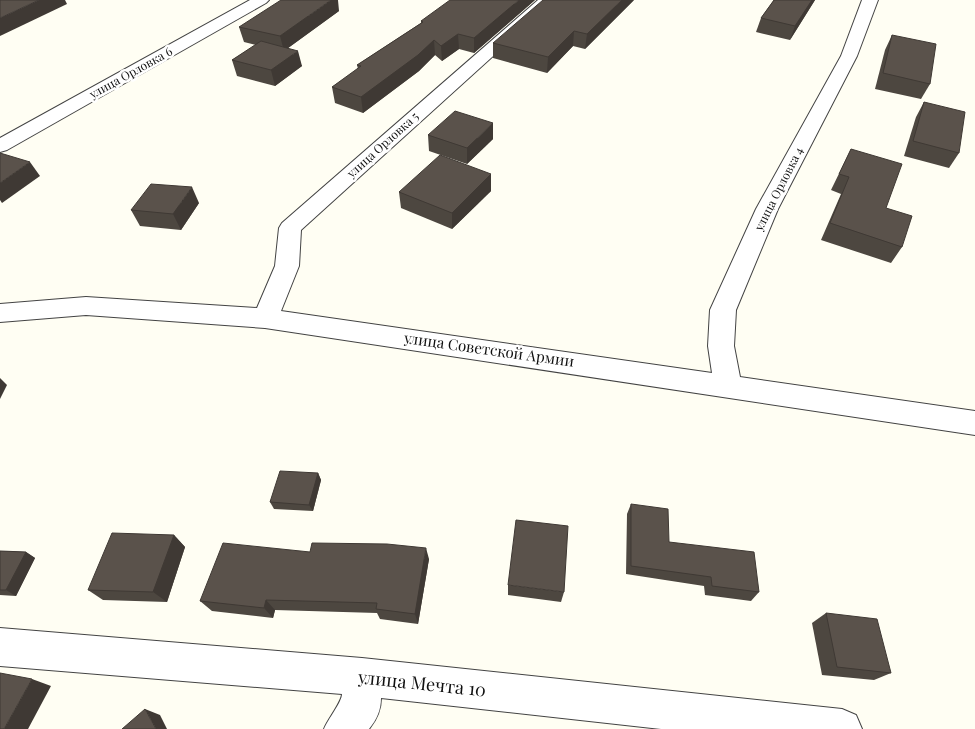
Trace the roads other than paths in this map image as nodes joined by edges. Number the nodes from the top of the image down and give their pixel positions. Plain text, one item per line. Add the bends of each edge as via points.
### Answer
1 (261, 0) edge
2 (548, 0) edge
3 (870, 0) edge
4 (0, 146) edge
5 (0, 313) edge
6 (265, 318) junction
7 (728, 386) junction
8 (975, 423) edge
9 (0, 647) edge
10 (362, 677) junction
11 (344, 729) edge
12 (842, 729) edge

1 - 4 street, улица Орловка 6
2 - 6 street, улица Орловка 5 via 290,228 287,266
3 - 7 street, улица Орловка 4 via 849,56 767,209 723,310 721,346
5 - 6 street, улица Советской Армии via 86,306
6 - 7 street, улица Советской Армии
7 - 8 street, улица Советской Армии
9 - 10 street, улица Мечта 10
10 - 11 street via 360,708
10 - 12 street, улица Мечта 10

